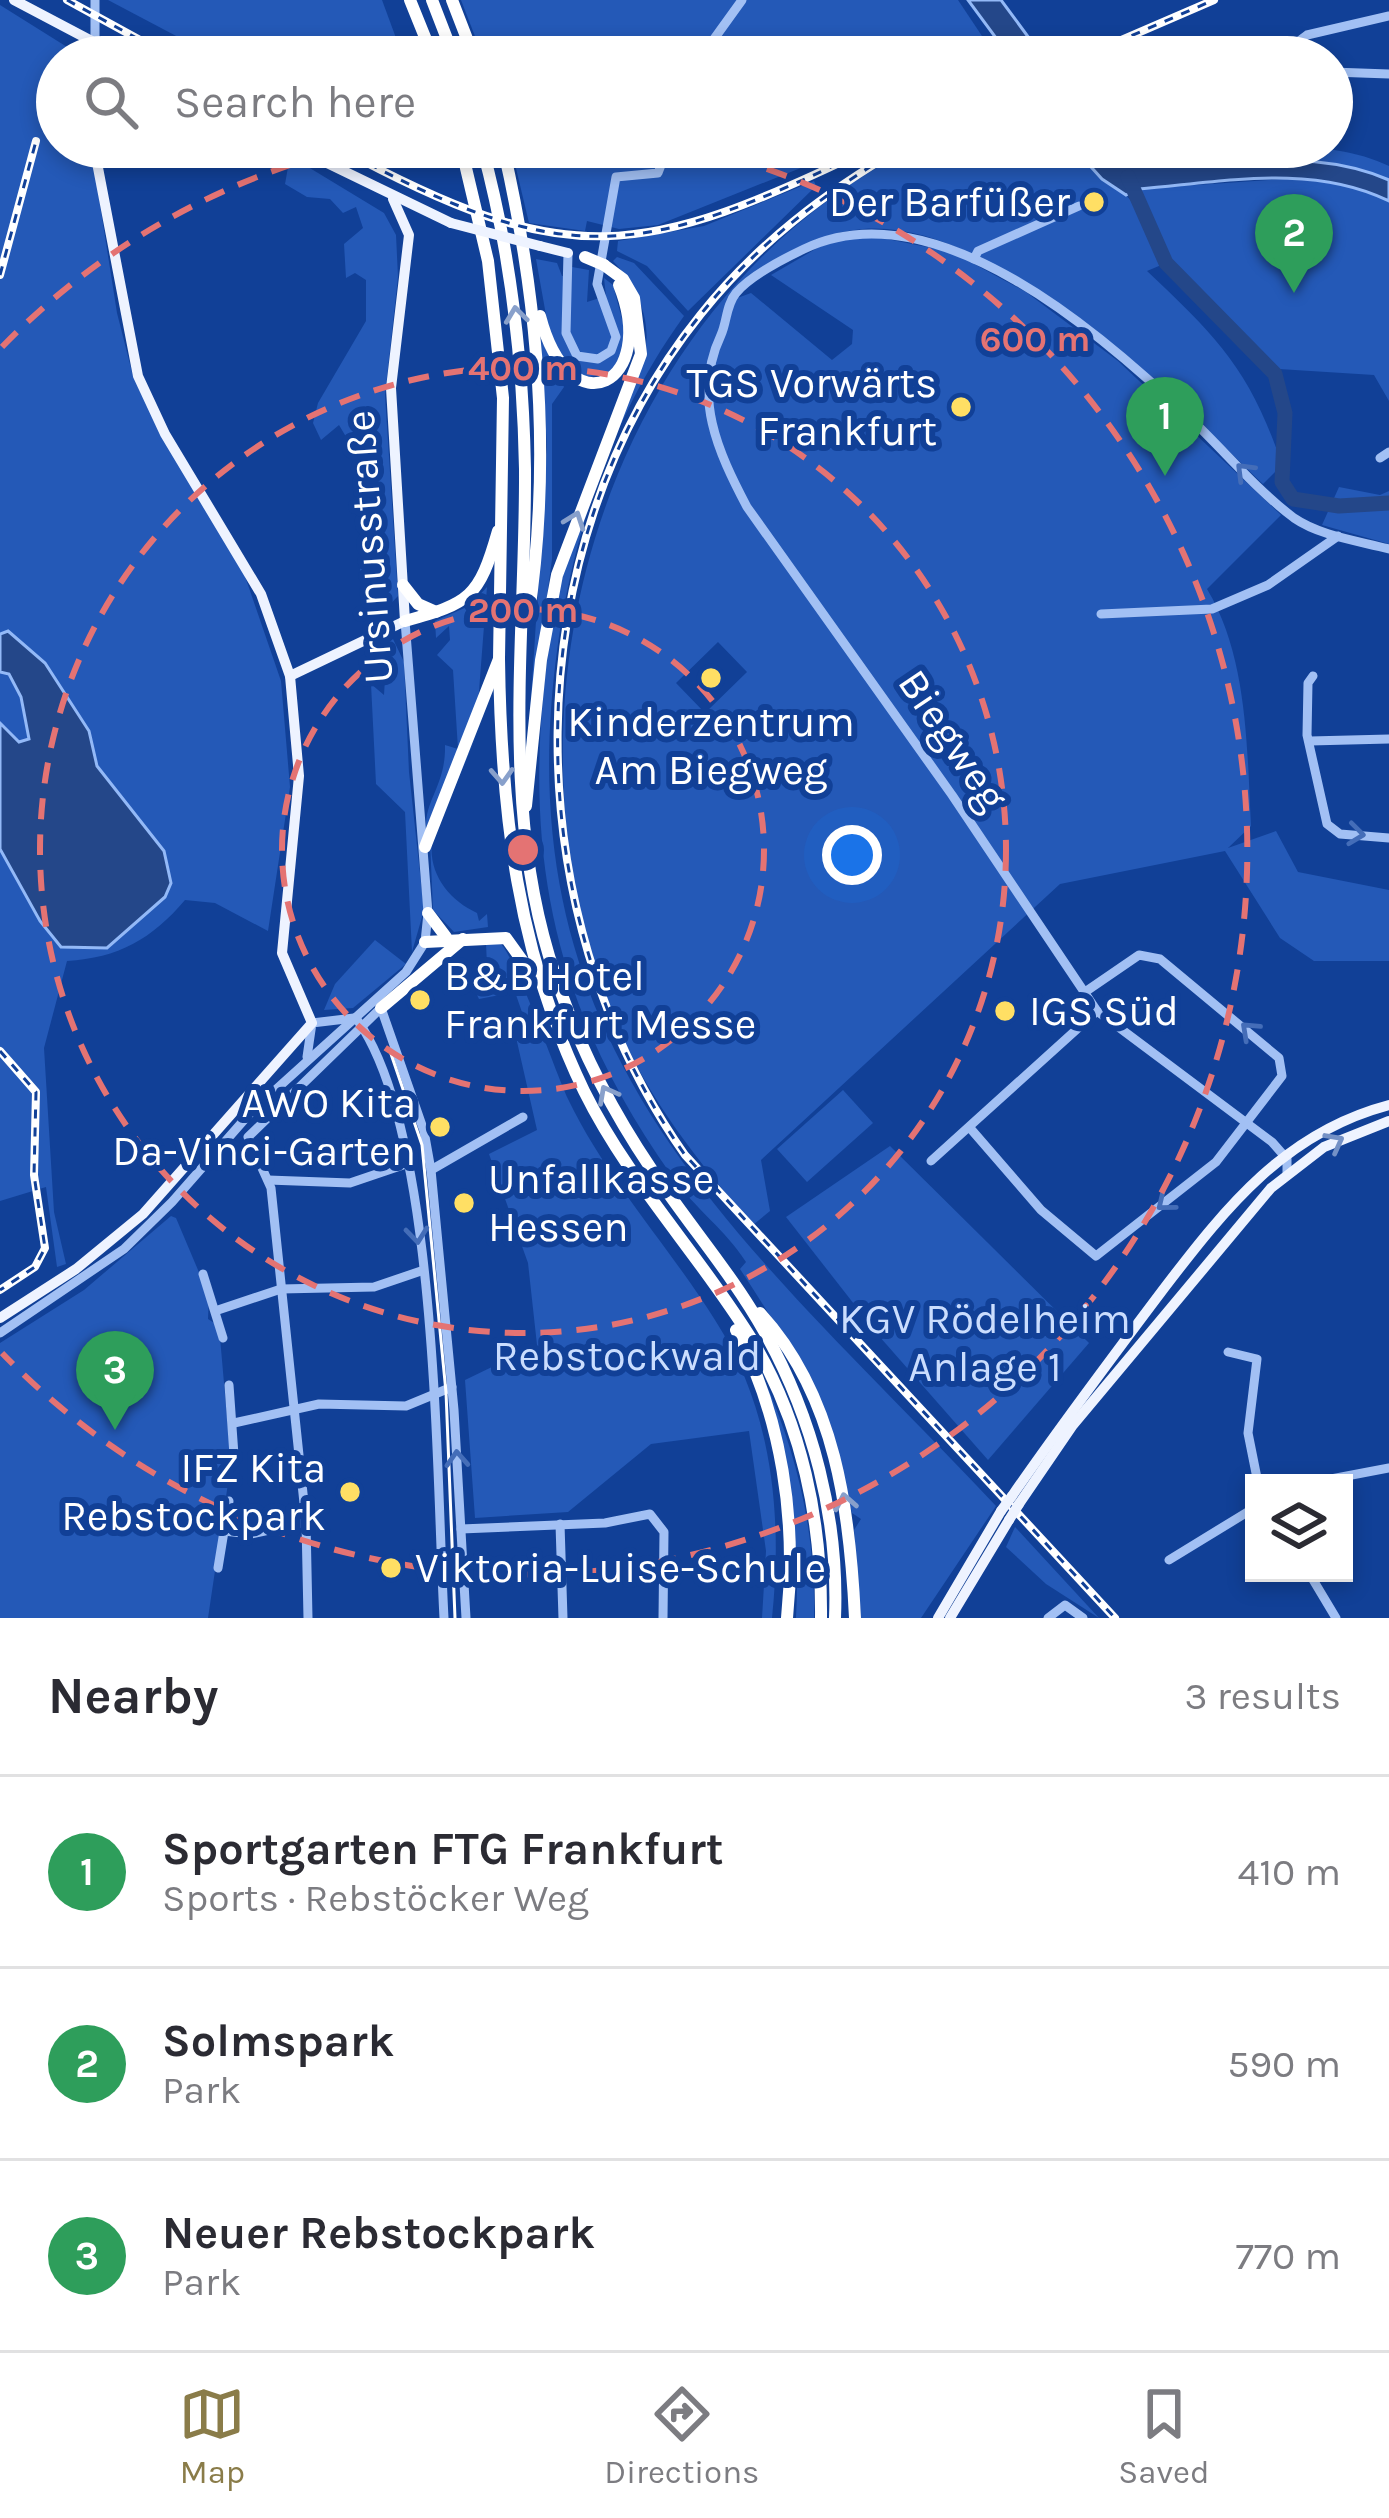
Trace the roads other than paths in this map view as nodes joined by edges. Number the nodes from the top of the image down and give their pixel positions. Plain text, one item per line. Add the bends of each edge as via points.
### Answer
1 (14, 0) edge
2 (95, 0) edge
3 (410, 0) edge
4 (432, 0) edge
5 (452, 0) edge
6 (742, 0) edge
7 (1389, 16) edge
8 (82, 36) edge
9 (95, 36) edge
10 (425, 36) edge
11 (446, 36) edge
12 (466, 36) edge
13 (716, 36) edge
14 (1305, 36) edge
15 (1353, 73) edge
16 (1389, 74) edge
17 (97, 168) edge
18 (333, 168) edge
19 (466, 168) edge
20 (487, 168) edge
21 (507, 168) edge
22 (660, 168) edge
23 (393, 200) junction
24 (1079, 206) dead end
25 (423, 213) junction
26 (409, 240) junction
27 (568, 253) junction
28 (974, 259) junction
29 (604, 265) junction
30 (529, 274) junction
31 (505, 507) junction
32 (1338, 536) junction
33 (1389, 549) edge
34 (403, 585) junction
35 (441, 611) junction
36 (1101, 614) dead end
37 (397, 633) junction
38 (499, 659) junction
39 (519, 668) junction
40 (290, 676) junction
41 (1313, 676) dead end
42 (1389, 739) edge
43 (1310, 741) junction
44 (524, 831) junction
45 (1389, 838) edge
46 (424, 847) junction
47 (428, 913) junction
48 (446, 937) junction
49 (463, 939) junction
50 (424, 942) junction
51 (1084, 992) junction
52 (543, 998) junction
53 (375, 1007) junction
54 (1097, 1011) junction
55 (358, 1022) junction
56 (312, 1023) junction
57 (390, 1034) junction
58 (370, 1041) junction
59 (302, 1065) junction
60 (1389, 1105) edge
61 (523, 1117) dead end
62 (1389, 1121) edge
63 (1249, 1122) junction
64 (970, 1128) junction
65 (1284, 1154) junction
66 (932, 1161) dead end
67 (409, 1163) junction
68 (430, 1170) junction
69 (1286, 1174) junction
70 (268, 1180) junction
71 (1226, 1208) junction
72 (1235, 1228) junction
73 (421, 1271) junction
74 (203, 1274) dead end
75 (714, 1286) junction
76 (281, 1289) junction
77 (742, 1296) junction
78 (218, 1310) junction
79 (0, 1318) edge
80 (0, 1333) edge
81 (223, 1338) dead end
82 (1228, 1352) dead end
83 (229, 1385) dead end
84 (452, 1388) junction
85 (432, 1399) junction
86 (295, 1408) junction
87 (233, 1423) junction
88 (234, 1455) dead end
89 (1389, 1468) edge
90 (1256, 1474) edge
91 (1353, 1475) edge
92 (1015, 1500) junction
93 (229, 1501) dead end
94 (1245, 1514) edge
95 (1005, 1516) junction
96 (306, 1522) junction
97 (560, 1524) junction
98 (461, 1529) junction
99 (224, 1531) junction
100 (1169, 1560) dead end
101 (218, 1568) dead end
102 (1314, 1582) edge
103 (788, 1616) edge
104 (308, 1618) edge
105 (444, 1618) edge
106 (466, 1618) edge
107 (563, 1618) edge
108 (662, 1618) edge
109 (821, 1618) edge
110 (835, 1618) edge
111 (855, 1618) edge
112 (938, 1618) edge
113 (950, 1618) edge
114 (1048, 1618) edge
115 (1083, 1618) edge
116 (1336, 1618) edge

1 - 8 main road
2 - 9 street
3 - 10 highway
4 - 11 highway
5 - 12 highway
6 - 13 street
7 - 14 street
15 - 16 street
17 - 40 main road via 138,376 260,594
18 - 23 main road
19 - 31 highway via 497,328
39 -> 20 highway via 522,378 511,273
21 - 30 highway
22 - 27 street via 616,177 597,284 616,337 598,359 577,356 567,340
23 - 25 main road
23 - 26 main road
24 - 28 street
25 - 26 main road, Ursinusstraße
25 - 27 main road, bridge
26 - 34 main road, Ursinusstraße via 391,388
27 - 29 highway, bridge
32 -> 28 street via 1298,521 1120,356
28 - 51 street, Biegweg via 925,238 830,236 755,278 729,306 706,402 747,507
29 - 30 highway via 621,289 632,346 620,370 598,382 571,378 556,363
44 -> 29 highway via 557,575 641,354 631,292
30 - 39 highway via 540,465
31 - 35 highway via 477,590
31 - 38 highway
32 - 33 street
32 - 36 street via 1268,585 1212,609
34 - 35 highway via 418,604
34 - 37 main road, Ursinusstraße
35 - 37 highway
37 - 40 main road
37 - 46 street, Ursinusstraße
38 - 46 highway
38 -> 52 highway via 505,820
39 - 44 highway
40 - 56 main road via 299,776 282,941
41 - 43 street
42 - 43 street
43 -> 45 street via 1327,824 1340,834
77 -> 44 highway via 602,1086 556,978
46 - 47 street, Ursinusstraße
47 - 48 highway
47 - 50 street, Ursinusstraße
48 - 49 highway
48 - 50 highway
49 - 52 highway via 513,943
49 - 53 highway
50 - 53 street
51 - 54 street, Biegweg
63 -> 51 street via 1283,1067 1223,1006 1150,955
52 - 75 highway via 610,1139
53 - 55 street
53 - 57 street
54 - 63 street, Biegweg
54 - 64 street
55 - 56 street
55 - 58 street
55 - 59 street
55 - 70 street via 248,1133
56 - 59 street
56 - 79 main road via 143,1214
57 - 58 street via 375,1030
57 - 68 street
58 - 67 street
59 - 80 street via 124,1249
60 - 65 main road
61 - 68 street
69 -> 62 main road via 1324,1147
63 -> 64 street via 1216,1162 1096,1256 1041,1210
63 - 65 street, Biegweg
64 - 66 street
65 - 69 street
65 - 71 main road
67 - 70 street via 350,1183
67 -> 73 street
68 - 84 street
69 - 72 main road
70 - 76 street
71 - 72 main road via 1226,1224
71 - 92 main road via 1111,1355
72 - 92 main road
73 - 76 street via 374,1287
73 - 85 street
74 - 78 street
75 - 103 highway via 754,1367 777,1446 791,1545
75 - 109 highway via 765,1364 802,1455 821,1562
76 - 78 street
76 - 86 street
77 - 110 highway via 779,1359 815,1454 830,1521
111 -> 77 highway via 849,1522 832,1447 780,1338
78 - 81 street
82 - 90 street via 1258,1359 1248,1433
83 - 87 street
84 - 85 street
98 -> 84 street
85 - 86 street
85 - 105 street
86 - 87 street
86 - 96 street
87 - 88 street
89 - 91 street
92 - 95 main road, bridge
93 - 99 street
94 - 100 street
95 - 112 main road
95 - 113 main road
96 - 99 street
96 - 104 street
97 - 98 street
97 - 107 street
97 - 108 street via 658,1519
98 - 106 street
99 - 101 street
102 - 116 street
114 - 115 street via 1065,1605

